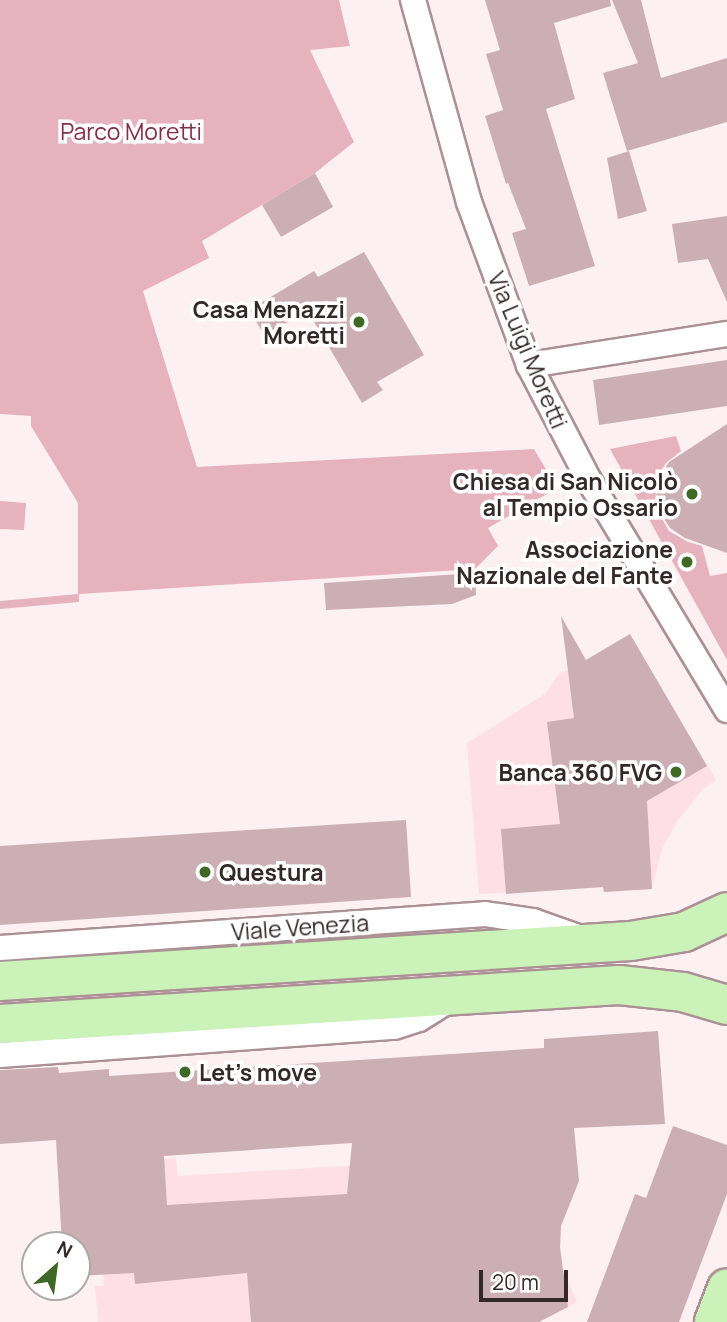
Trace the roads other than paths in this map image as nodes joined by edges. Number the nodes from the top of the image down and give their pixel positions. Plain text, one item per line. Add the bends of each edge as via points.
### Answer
1 (413, 0) edge
2 (727, 334) edge
3 (529, 365) junction
4 (727, 710) edge
5 (727, 912) edge
6 (595, 943) junction
7 (0, 948) edge
8 (0, 981) edge
9 (457, 996) junction
10 (727, 1005) edge
11 (0, 1024) edge
12 (0, 1055) edge
13 (727, 1288) edge
14 (714, 1322) edge

1 - 3 street, Via Luigi Moretti via 469,202
2 - 3 street
3 - 4 street, Via Luigi Moretti via 619,532
5 - 6 main road, Viale Venezia via 672,935
6 - 7 street, Viale Venezia via 533,921 485,914
6 - 8 main road, Viale Venezia
9 - 10 main road via 619,985 683,992
9 - 11 main road
9 - 12 street via 394,1027
13 - 14 main road

